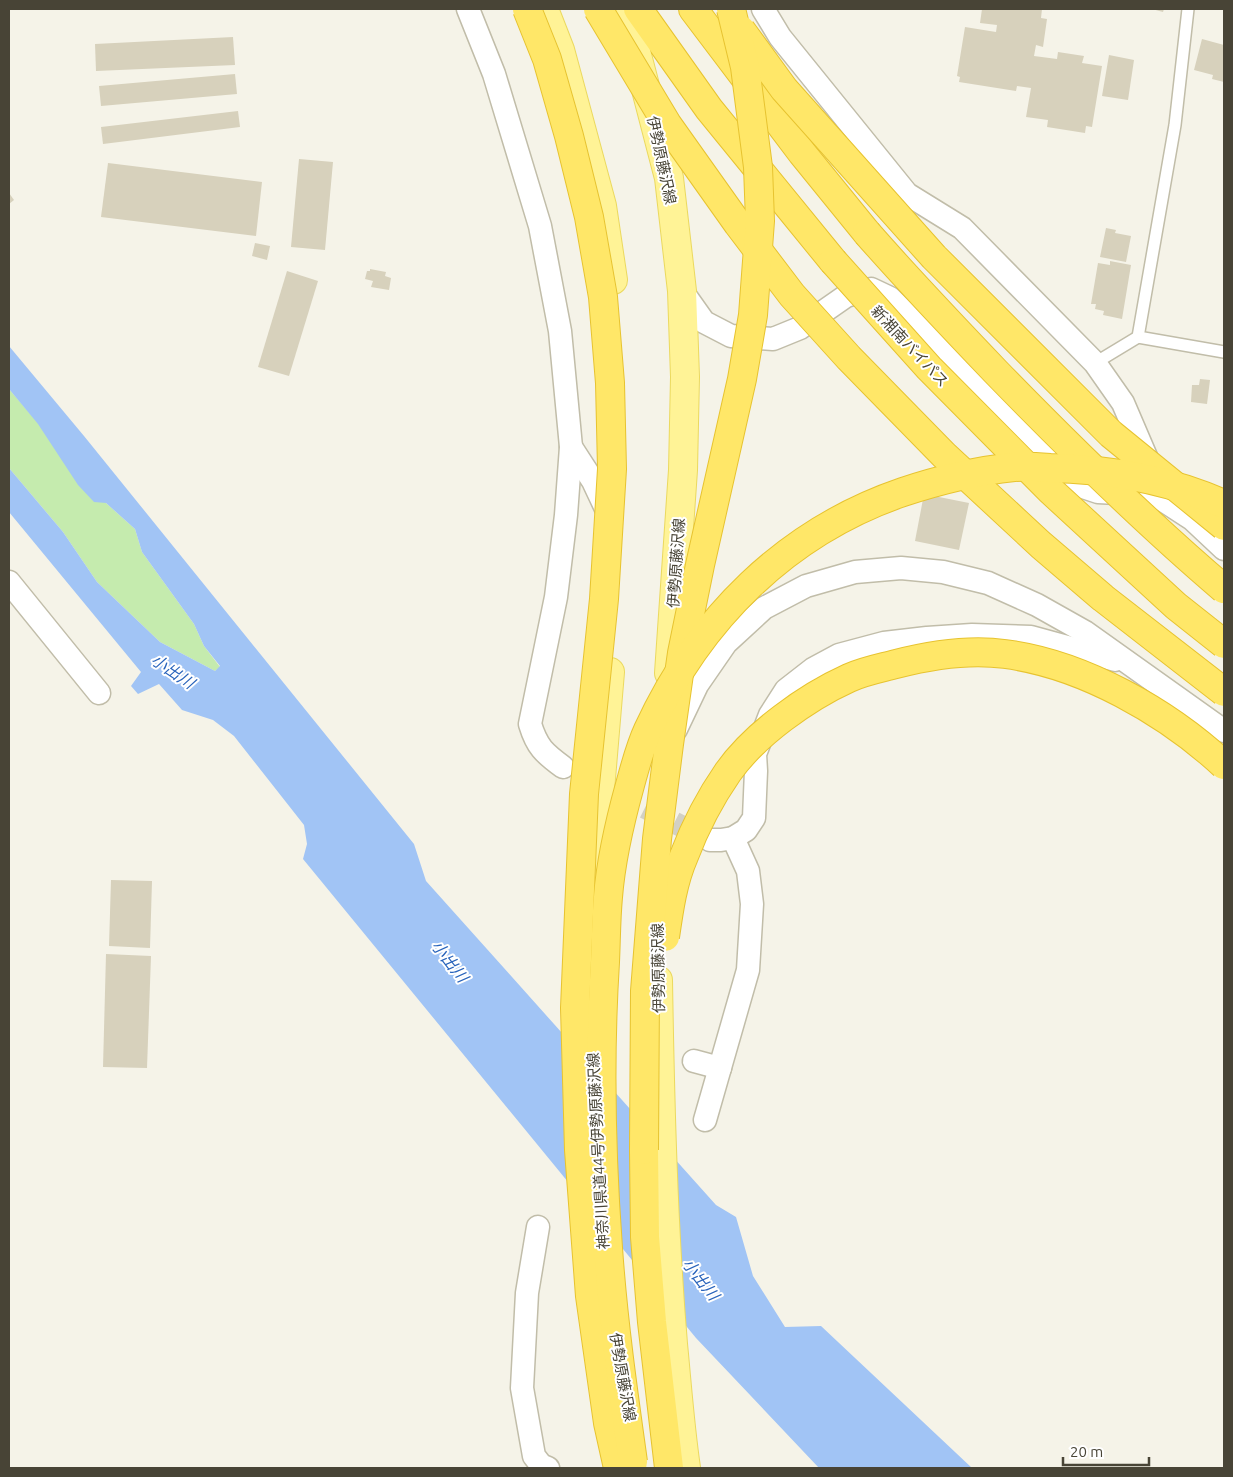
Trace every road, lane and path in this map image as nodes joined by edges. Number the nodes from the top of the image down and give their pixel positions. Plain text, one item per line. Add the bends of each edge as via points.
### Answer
1 (468, 9) edge
2 (527, 9) edge
3 (544, 9) edge
4 (598, 9) edge
5 (625, 9) edge
6 (638, 9) edge
7 (693, 9) edge
8 (726, 9) edge
9 (731, 9) edge
10 (763, 9) edge
11 (1188, 9) edge
12 (682, 291) junction
13 (1138, 338) junction
14 (1224, 352) edge
15 (1095, 363) junction
16 (571, 447) junction
17 (1155, 495) junction
18 (1224, 504) edge
19 (1224, 526) edge
20 (621, 540) junction
21 (1224, 549) edge
22 (9, 582) edge
23 (1224, 589) edge
24 (1224, 644) edge
25 (1135, 666) junction
26 (1224, 692) edge
27 (99, 693) dead end
28 (1224, 731) edge
29 (664, 756) junction
30 (1224, 765) edge
31 (563, 767) tunnel mouth
32 (733, 838) junction
33 (710, 840) tunnel mouth
34 (694, 1061) dead end
35 (720, 1068) junction
36 (705, 1120) dead end
37 (644, 1150) junction
38 (538, 1227) dead end
39 (606, 1286) joint
40 (548, 1468) edge
41 (618, 1468) edge
42 (634, 1468) edge
43 (639, 1468) edge
44 (669, 1468) edge
45 (686, 1468) edge

1 - 16 street via 494,74 540,226 560,330
2 - 41 highway, bridge via 547,60 589,217 602,296 610,383 612,478 604,599 584,794 575,1008 579,1150 590,1296
3 - 20 main road via 560,50 602,206 615,293 623,378
4 - 26 highway, bridge via 673,132 738,224 792,295 830,337 944,455 1041,545
5 - 12 main road, 伊勢原藤沢線 via 669,178
6 - 24 highway, 新湘南バイパス, bridge via 709,108 833,261 929,368 1050,490 1176,606
7 - 23 highway, bridge via 802,153 914,288 1157,531
8 - 19 highway, bridge via 784,89 934,257 1111,434
9 - 37 highway, bridge via 745,67 758,167 760,221 753,315 684,643 667,753 645,991
10 - 15 street via 780,37 907,194 962,228
11 - 13 lane via 1175,126
12 - 17 street via 710,326 731,336 773,339 800,328 846,296 871,289 890,298 1080,486 1098,492
12 - 29 main road, 伊勢原藤沢線 via 685,377 683,470
13 - 14 lane
13 - 15 lane
15 - 17 street via 1123,402 1150,466
16 - 20 street via 593,481
16 - 31 street via 556,597 530,724 535,740
17 - 21 street via 1192,519
18 - 42 highway, bridge via 1186,489 1106,471 1017,467 930,483 858,510 827,526 791,551 749,586 710,627 686,660 647,732 634,771 614,849 608,895 601,1094 608,1246 617,1345
20 - 39 main road, 神奈川県道44号伊勢原藤沢線 via 594,861 590,1016
22 - 27 street
25 - 28 street
25 - 29 street via 1077,627 988,583 943,572 901,568 855,572 806,586 764,608 726,643 697,685
25 - 32 street via 1031,637 972,635 926,638 839,655 813,669 786,690 770,716 755,754 754,818 746,830
29 - 45 main road, 伊勢原藤沢線 via 656,896 661,1124 666,1250
30 - 37 highway, bridge via 1173,725 1124,694 1096,680 1036,660 1005,654 976,652 918,658 850,677 818,694 762,736 728,772 703,812 683,857 670,903 663,952
32 - 33 street
32 - 35 street via 748,871 752,904 748,970
34 - 35 street
35 - 36 street
37 - 44 highway via 650,1303
38 - 40 street via 527,1293 522,1388 534,1456 541,1466
39 - 43 main road, 伊勢原藤沢線

